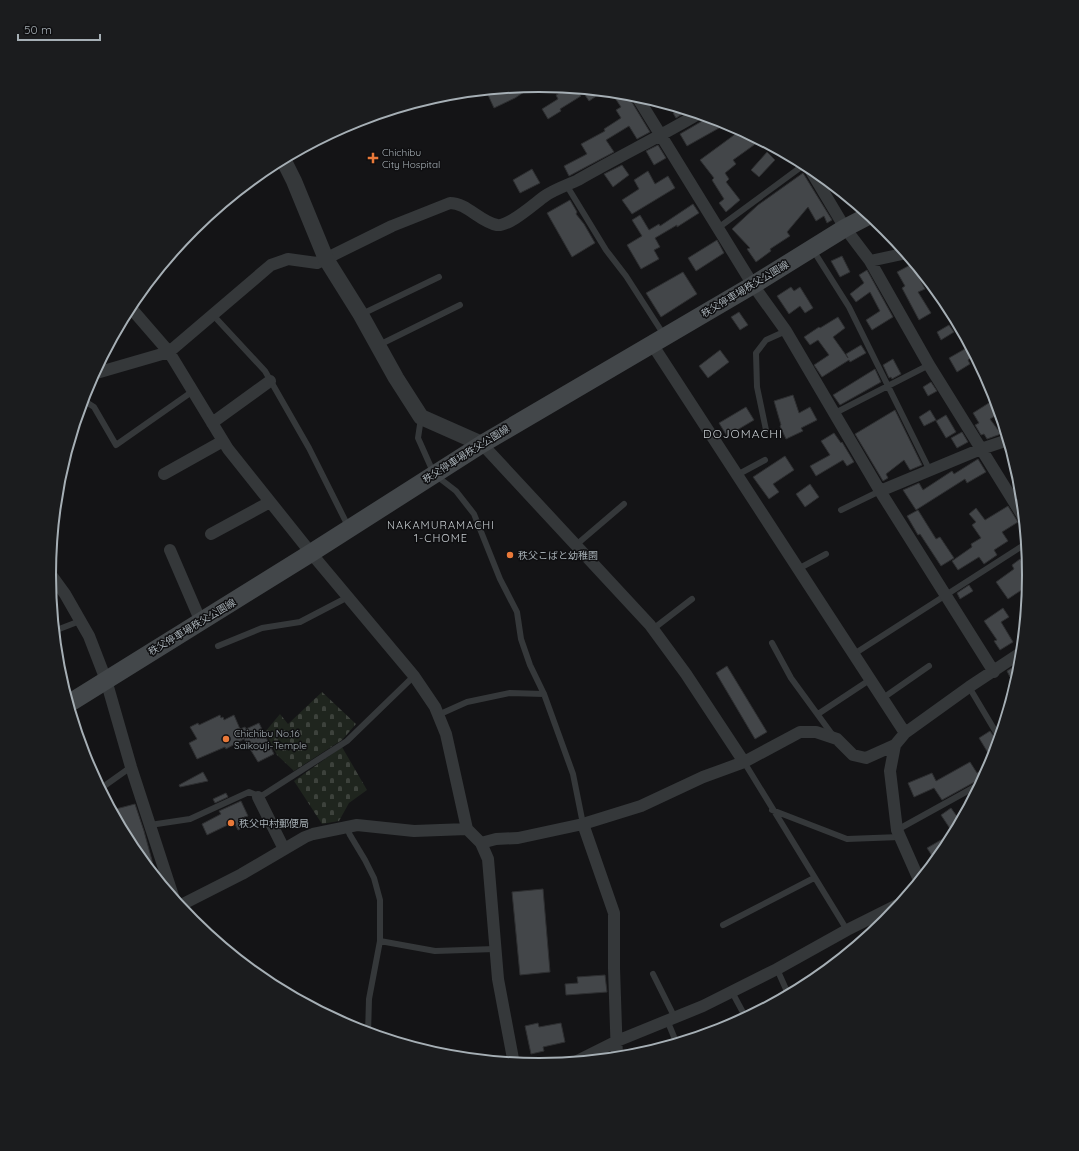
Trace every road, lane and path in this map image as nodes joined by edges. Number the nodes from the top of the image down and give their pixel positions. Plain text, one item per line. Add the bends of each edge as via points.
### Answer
1 (641, 103) edge
2 (693, 117) edge
3 (661, 136) junction
4 (286, 164) edge
5 (800, 168) edge
6 (815, 178) edge
7 (567, 186) junction
8 (864, 218) edge
9 (718, 228) junction
10 (845, 228) junction
11 (812, 248) junction
12 (900, 254) edge
13 (326, 259) junction
14 (870, 261) junction
15 (439, 277) dead end
16 (753, 285) junction
17 (460, 305) dead end
18 (134, 312) edge
19 (213, 315) junction
20 (360, 315) junction
21 (786, 331) junction
22 (658, 340) junction
23 (378, 346) junction
24 (169, 352) junction
25 (929, 365) junction
26 (102, 372) edge
27 (270, 381) junction
28 (888, 385) junction
29 (193, 391) junction
30 (88, 403) edge
31 (835, 413) junction
32 (421, 417) junction
33 (212, 423) junction
34 (766, 430) dead end
35 (222, 441) junction
36 (1004, 441) edge
37 (482, 444) junction
38 (981, 449) junction
39 (765, 460) dead end
40 (930, 470) junction
41 (164, 474) dead end
42 (434, 474) junction
43 (737, 475) junction
44 (880, 492) junction
45 (270, 502) junction
46 (624, 504) dead end
47 (1019, 509) edge
48 (841, 510) dead end
49 (349, 529) junction
50 (211, 534) dead end
51 (576, 545) junction
52 (1022, 546) edge
53 (170, 550) dead end
54 (312, 553) junction
55 (826, 554) dead end
56 (798, 569) junction
57 (57, 592) edge
58 (945, 596) junction
59 (348, 597) junction
60 (692, 599) dead end
61 (80, 620) junction
62 (201, 622) junction
63 (59, 629) edge
64 (653, 629) junction
65 (772, 643) dead end
66 (218, 646) dead end
67 (854, 654) junction
68 (1016, 656) edge
69 (929, 666) dead end
70 (994, 672) junction
71 (414, 676) junction
72 (871, 679) junction
73 (106, 680) junction
74 (969, 687) junction
75 (544, 694) junction
76 (883, 698) junction
77 (72, 701) edge
78 (818, 714) junction
79 (438, 715) junction
80 (906, 732) junction
81 (997, 732) edge
82 (836, 739) junction
83 (895, 745) junction
84 (744, 762) junction
85 (131, 767) junction
86 (105, 786) edge
87 (973, 788) edge
88 (258, 797) junction
89 (772, 810) junction
90 (583, 824) junction
91 (150, 825) junction
92 (346, 826) junction
93 (467, 829) junction
94 (899, 833) junction
95 (481, 843) junction
96 (284, 849) junction
97 (918, 876) edge
98 (814, 878) junction
99 (170, 887) edge
100 (185, 903) edge
101 (876, 921) edge
102 (723, 925) dead end
103 (847, 930) junction
104 (380, 941) junction
105 (495, 949) junction
106 (777, 969) junction
107 (653, 974) dead end
108 (787, 991) edge
109 (732, 992) junction
110 (744, 1013) edge
111 (671, 1019) junction
112 (368, 1027) edge
113 (676, 1039) edge
114 (617, 1041) junction
115 (617, 1053) edge
116 (587, 1057) edge
117 (513, 1058) edge

1 - 3 street
2 - 3 street
3 - 7 street
3 - 9 street
4 - 13 street
5 - 9 lane
6 - 10 street
7 - 13 street via 547,194 509,222 497,225 456,204 450,204 392,226
7 - 22 lane via 606,250 626,276
8 - 10 main road, 秩父停車場秩父公園線
9 - 16 street
10 - 11 main road, 秩父停車場秩父公園線
10 - 14 street
11 - 16 main road, 秩父停車場秩父公園線
11 - 28 lane via 849,307
12 - 14 street
13 - 19 street via 317,263 288,260 271,265
13 - 20 street
14 - 25 street
15 - 20 lane
16 - 21 street
16 - 22 main road, 秩父停車場秩父公園線
17 - 23 lane
18 - 24 street
19 - 24 street
19 - 27 lane via 265,371
20 - 23 street
21 - 31 street
21 - 34 lane via 766,340 756,353 757,387
22 - 37 main road, 秩父停車場秩父公園線
22 - 43 street
23 - 32 street
24 - 26 street
24 - 29 street
25 - 28 lane
25 - 38 street
27 - 33 street
27 - 49 lane via 309,448
28 - 31 lane
28 - 40 lane
29 - 30 lane via 116,445 94,407
29 - 33 street
31 - 44 street
32 - 37 street
32 - 42 lane via 418,438
33 - 35 street
35 - 41 street
35 - 45 street
36 - 38 street
37 - 42 main road, 秩父停車場秩父公園線
37 - 51 street
38 - 40 street
38 - 47 street
39 - 43 lane
40 - 44 street
42 - 49 main road, 秩父停車場秩父公園線
42 - 75 lane via 456,491 474,514 500,579 517,612 521,639
43 - 56 street
44 - 48 lane
44 - 58 street
45 - 50 street
45 - 54 street
46 - 51 lane
49 - 54 main road, 秩父停車場秩父公園線
51 - 64 street
52 - 58 lane
53 - 62 street
54 - 59 street
54 - 62 main road, 秩父停車場秩父公園線
55 - 56 lane
56 - 67 street
57 - 61 street
58 - 67 lane
58 - 70 street
59 - 66 lane via 300,622 262,628
59 - 71 street
60 - 64 lane
61 - 63 lane
61 - 73 street
62 - 73 main road, 秩父停車場秩父公園線
64 - 84 street
65 - 78 lane via 791,678
67 - 72 street
68 - 70 street
69 - 76 lane
70 - 74 street
71 - 79 street
71 - 88 lane via 348,741
72 - 76 street
72 - 78 lane
73 - 77 main road, 秩父停車場秩父公園線
73 - 85 street
74 - 80 street
74 - 81 lane
75 - 79 lane via 510,693 467,702
75 - 90 lane via 573,774
76 - 80 street
78 - 82 lane
79 - 93 street via 446,734
80 - 83 street
82 - 83 street via 853,755 866,758
82 - 84 street via 816,732 800,732
83 - 94 street via 890,771
84 - 89 lane
84 - 90 street via 703,777 641,806
85 - 86 lane
85 - 91 street
87 - 94 lane
88 - 91 lane via 249,792 190,819
88 - 96 street
89 - 94 lane via 847,839
89 - 98 lane
90 - 95 street
90 - 114 street via 614,913
91 - 99 street
92 - 93 street via 414,831
92 - 96 street via 313,834
92 - 104 lane via 376,885 380,900
93 - 95 street
94 - 97 street
95 - 105 street via 488,859
96 - 100 street
98 - 102 lane
98 - 103 lane
101 - 103 street
103 - 106 street
104 - 105 lane via 435,951
104 - 112 lane via 369,999
105 - 117 street
106 - 108 lane
106 - 109 street
107 - 111 lane
109 - 110 lane
109 - 111 street
111 - 113 lane
111 - 114 street
114 - 115 street
114 - 116 street

